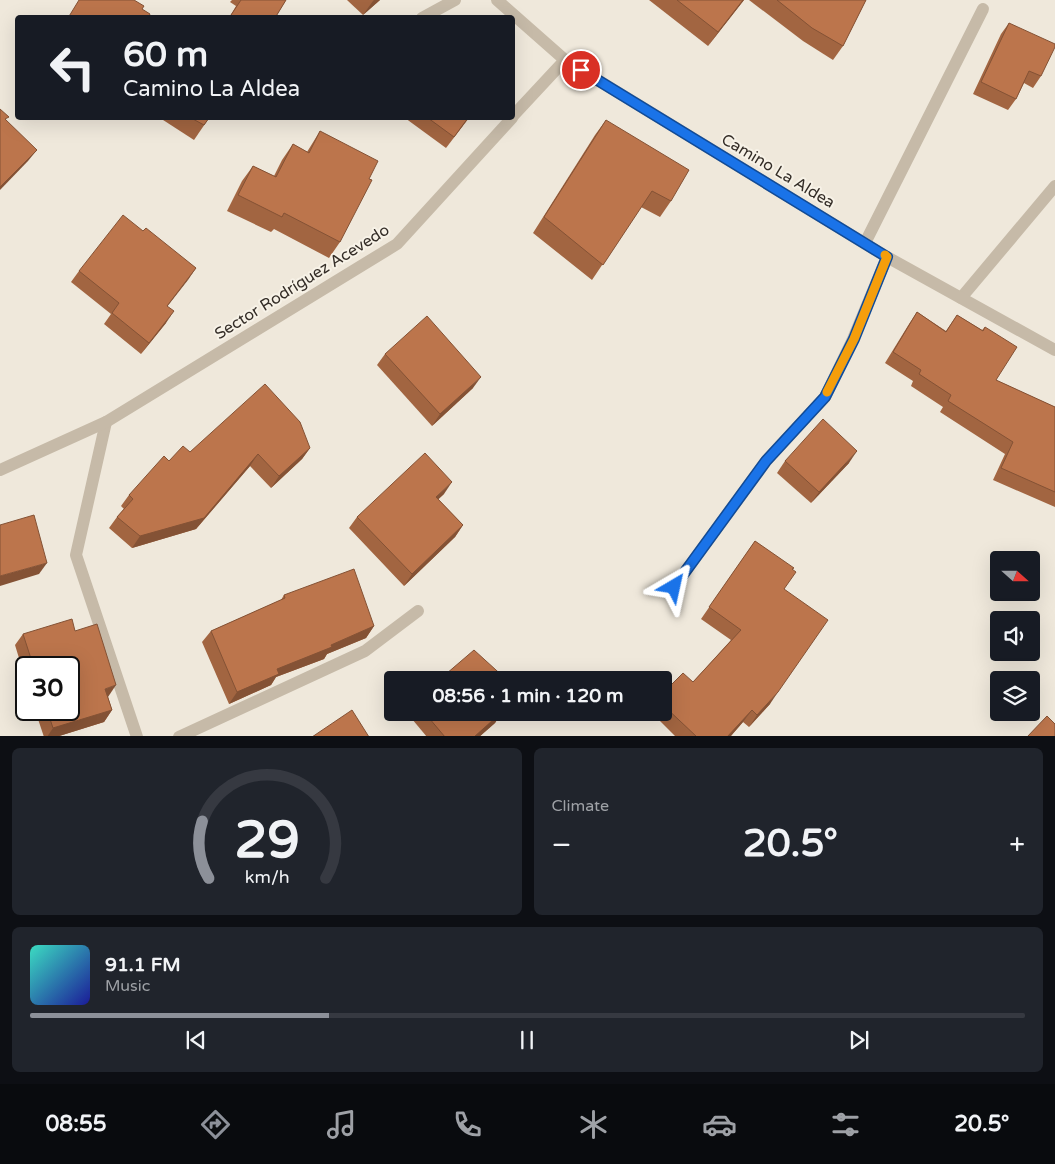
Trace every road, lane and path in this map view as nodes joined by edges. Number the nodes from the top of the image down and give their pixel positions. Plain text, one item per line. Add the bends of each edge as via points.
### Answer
1 (455, 0) edge
2 (497, 0) edge
3 (983, 9) dead end
4 (428, 15) edge
5 (514, 15) edge
6 (515, 16) edge
7 (565, 60) junction
8 (515, 114) edge
9 (509, 120) edge
10 (1055, 186) edge
11 (865, 243) junction
12 (887, 257) junction
13 (961, 298) junction
14 (1055, 350) edge
15 (106, 422) junction
16 (0, 470) edge
17 (674, 587) dead end
18 (418, 611) dead end
19 (136, 736) edge
20 (179, 736) edge

1 - 4 street
2 - 5 street, Camino La Aldea
3 - 11 street
6 - 7 street, Camino La Aldea
7 - 8 street, Sector Rodríguez Acevedo
7 - 11 street, Camino La Aldea
9 - 15 street, Sector Rodríguez Acevedo via 398,244
10 - 13 street
11 - 12 street, Camino La Aldea
12 - 13 street, Camino La Aldea
12 - 17 street via 854,339 825,397 766,461
13 - 14 street, Camino La Aldea
15 - 16 street, Sector Rodríguez Acevedo
15 - 19 street via 76,555
18 - 20 street via 366,651

